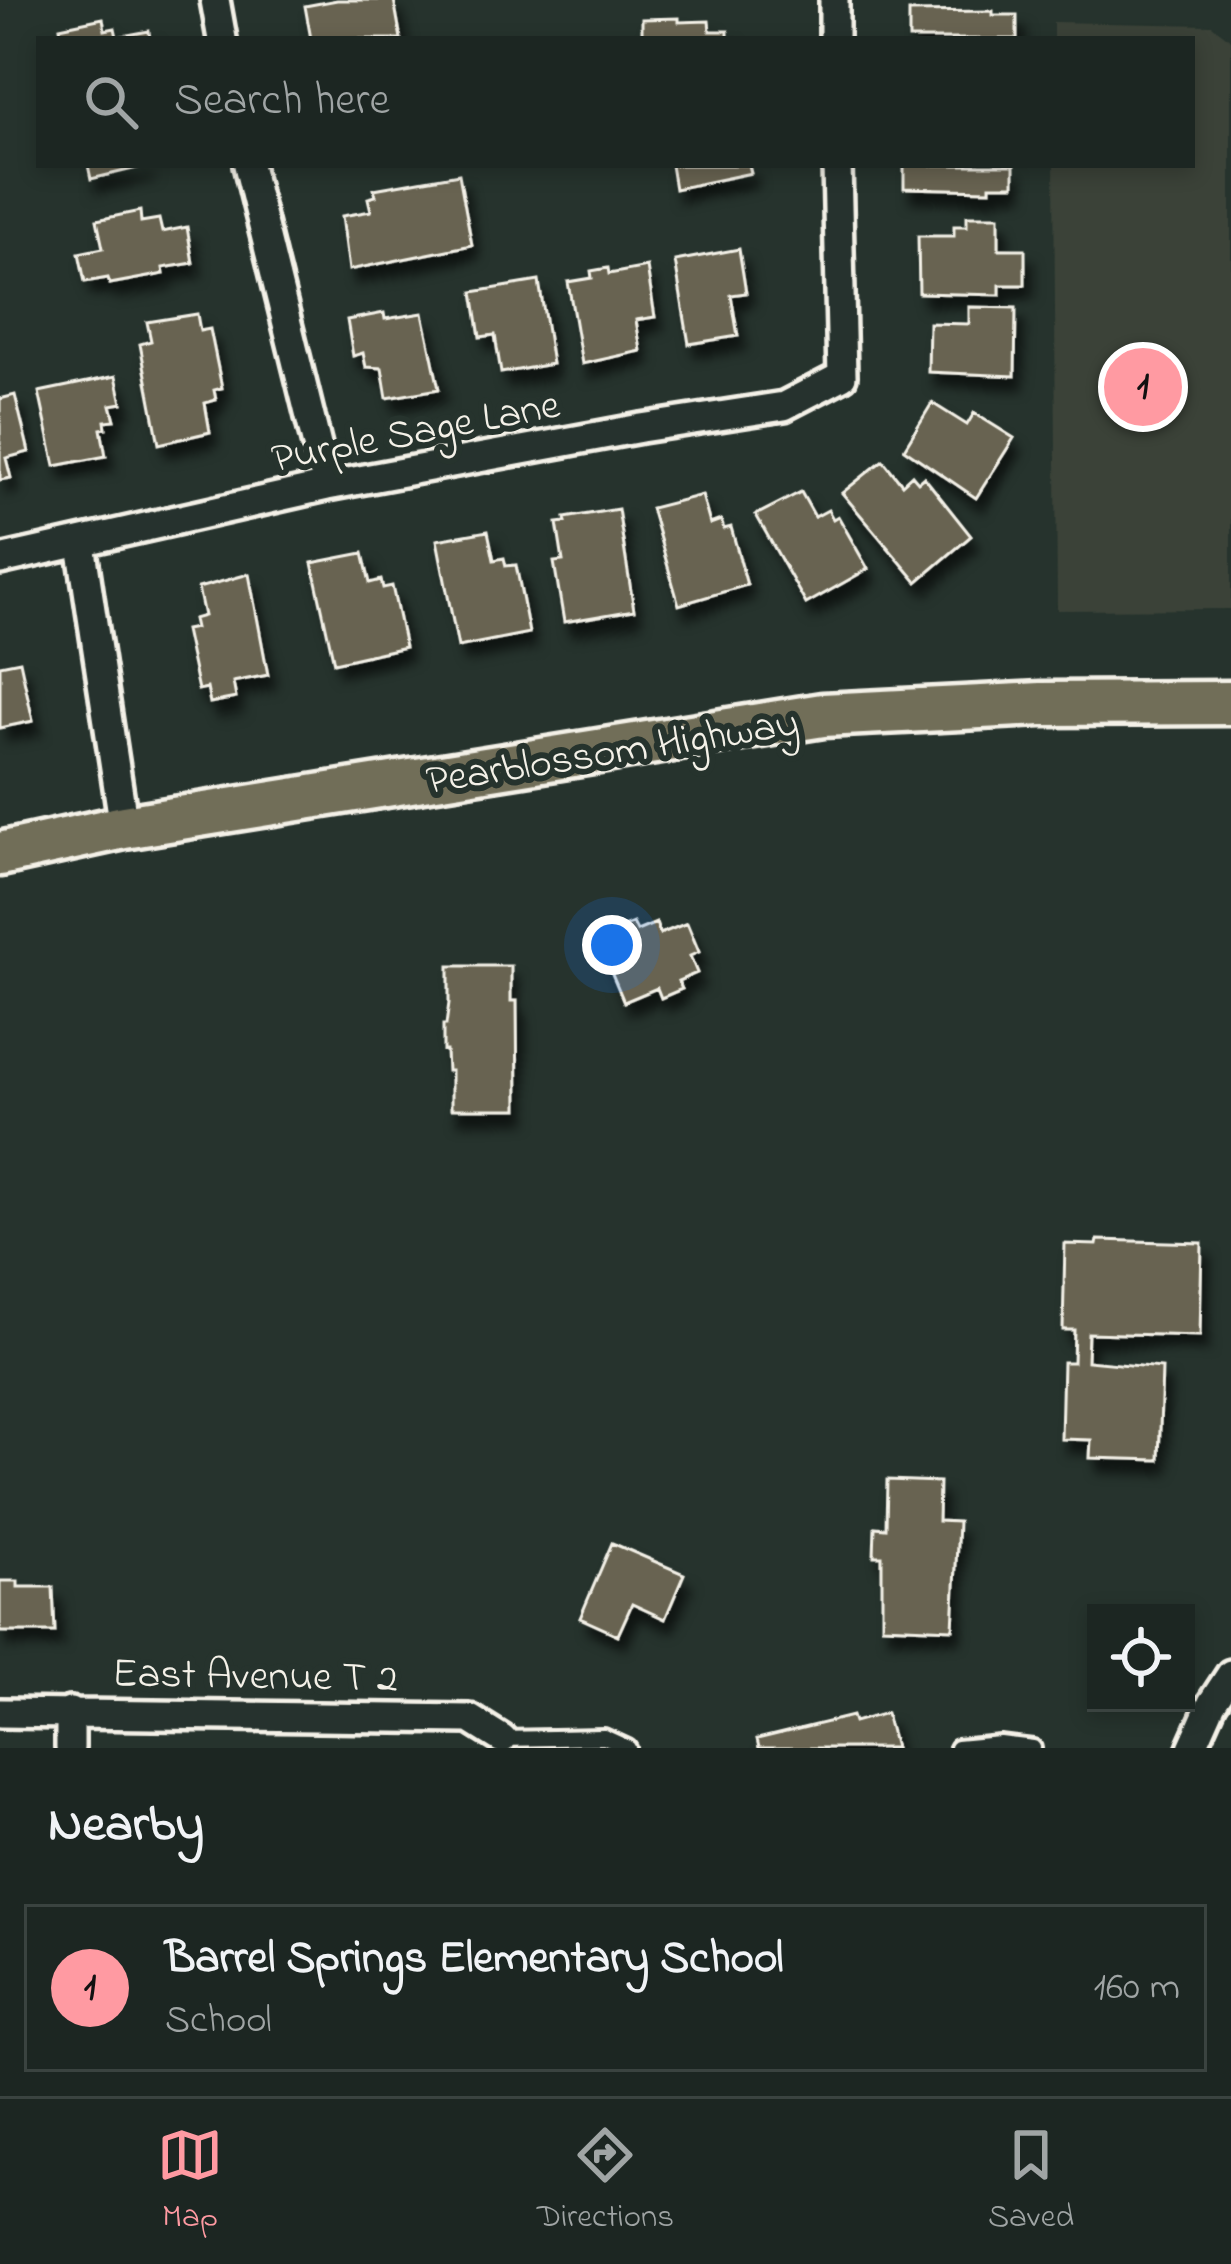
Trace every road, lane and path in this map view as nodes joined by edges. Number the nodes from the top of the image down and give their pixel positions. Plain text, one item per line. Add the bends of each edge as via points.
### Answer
1 (215, 0) edge
2 (833, 0) edge
3 (221, 36) edge
4 (834, 36) edge
5 (249, 168) edge
6 (837, 168) edge
7 (327, 486) junction
8 (81, 544) junction
9 (0, 560) edge
10 (1231, 703) edge
11 (124, 827) junction
12 (0, 854) edge
13 (1231, 1674) edge
14 (1221, 1703) edge
15 (70, 1712) junction
16 (0, 1713) edge
17 (502, 1739) joint
18 (70, 1748) edge
19 (628, 1748) edge
20 (957, 1748) edge
21 (1033, 1748) edge
22 (1192, 1748) edge

1 - 3 street
2 - 4 street
5 - 7 street
6 - 7 street, Purple Sage Lane via 842,376 784,406
7 - 8 street, Purple Sage Lane
8 - 9 street, Purple Sage Lane
8 - 11 street
10 - 11 main road, Pearblossom Highway via 823,716
11 - 12 main road, Pearblossom Highway
13 - 14 street
14 - 22 street
15 - 16 street, East Avenue T 2
15 - 17 street, East Avenue T 2 via 470,1719
15 - 18 street
17 - 19 lane via 604,1737
20 - 21 lane

